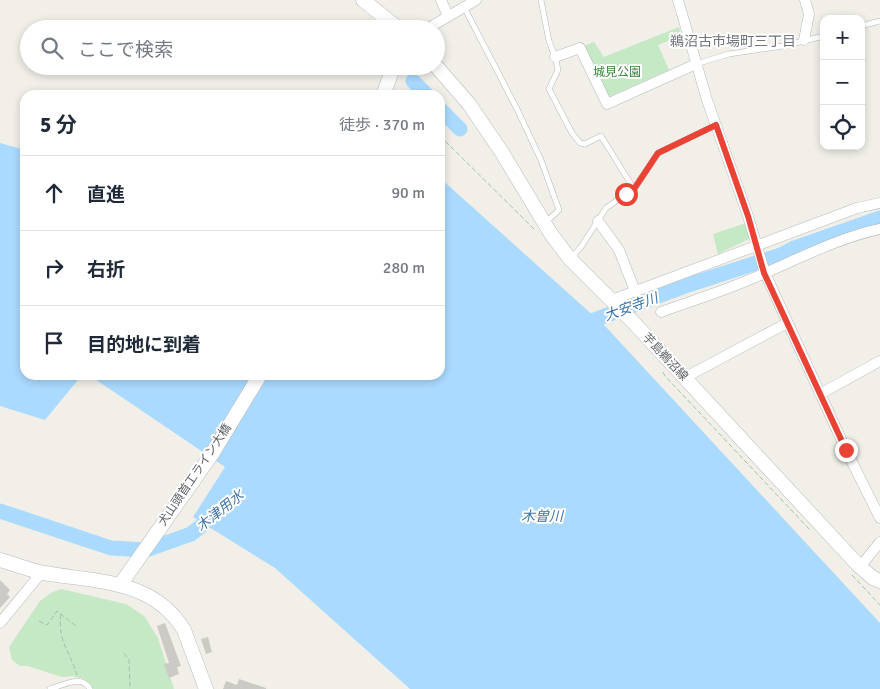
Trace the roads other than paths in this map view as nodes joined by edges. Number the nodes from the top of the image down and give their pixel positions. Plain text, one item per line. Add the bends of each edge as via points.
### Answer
1 (363, 0) edge
2 (441, 0) edge
3 (476, 0) edge
4 (540, 0) edge
5 (678, 0) edge
6 (805, 0) edge
7 (464, 7) junction
8 (448, 16) junction
9 (388, 20) edge
10 (442, 20) edge
11 (880, 21) edge
12 (865, 25) edge
13 (820, 37) edge
14 (804, 40) junction
15 (555, 57) junction
16 (696, 64) junction
17 (391, 75) edge
18 (444, 75) edge
19 (385, 90) edge
20 (716, 125) junction
21 (634, 189) junction
22 (880, 203) edge
23 (598, 221) junction
24 (544, 223) junction
25 (880, 229) edge
26 (758, 248) junction
27 (570, 258) junction
28 (764, 271) junction
29 (635, 291) junction
30 (613, 302) junction
31 (662, 312) dead end
32 (788, 323) junction
33 (880, 361) edge
34 (684, 378) junction
35 (257, 380) edge
36 (820, 394) junction
37 (879, 515) edge
38 (880, 542) edge
39 (0, 560) edge
40 (860, 567) junction
41 (42, 572) junction
42 (880, 582) edge
43 (120, 584) junction
44 (0, 623) edge
45 (50, 689) edge
46 (90, 689) edge
47 (206, 689) edge

1 - 9 main road
2 - 8 street
3 - 7 street
4 - 15 lane via 548,41
5 - 16 street
6 - 14 street via 808,14
7 - 8 street
7 - 24 lane via 541,160 559,210
8 - 10 street
11 - 12 lane
13 - 14 lane
14 - 16 lane via 729,54
15 - 16 street via 580,48 607,104
15 - 21 lane via 558,70 549,89 572,133 585,144 602,136
16 - 20 street
17 - 19 main road
18 - 24 main road, 芋島鵜沼線 via 469,104 501,151
20 - 21 lane via 658,153
20 - 26 street
21 - 23 lane via 606,208
22 - 26 street via 857,208
23 - 27 lane
23 - 29 street via 619,250
24 - 27 main road, 芋島鵜沼線
25 - 28 street
26 - 28 street
26 - 29 street
27 - 30 main road, 芋島鵜沼線
28 - 31 street
28 - 32 street
29 - 30 street
30 - 34 main road, 芋島鵜沼線
32 - 34 street
32 - 36 street
33 - 36 street
34 - 40 main road, 芋島鵜沼線
35 - 43 main road, 犬山頭首工ライン大橋 via 212,454
36 - 37 street
38 - 40 street
39 - 41 main road
40 - 42 main road, 芋島鵜沼線
41 - 43 main road
41 - 44 street
43 - 47 main road via 157,600 179,622
45 - 46 lane via 78,680

